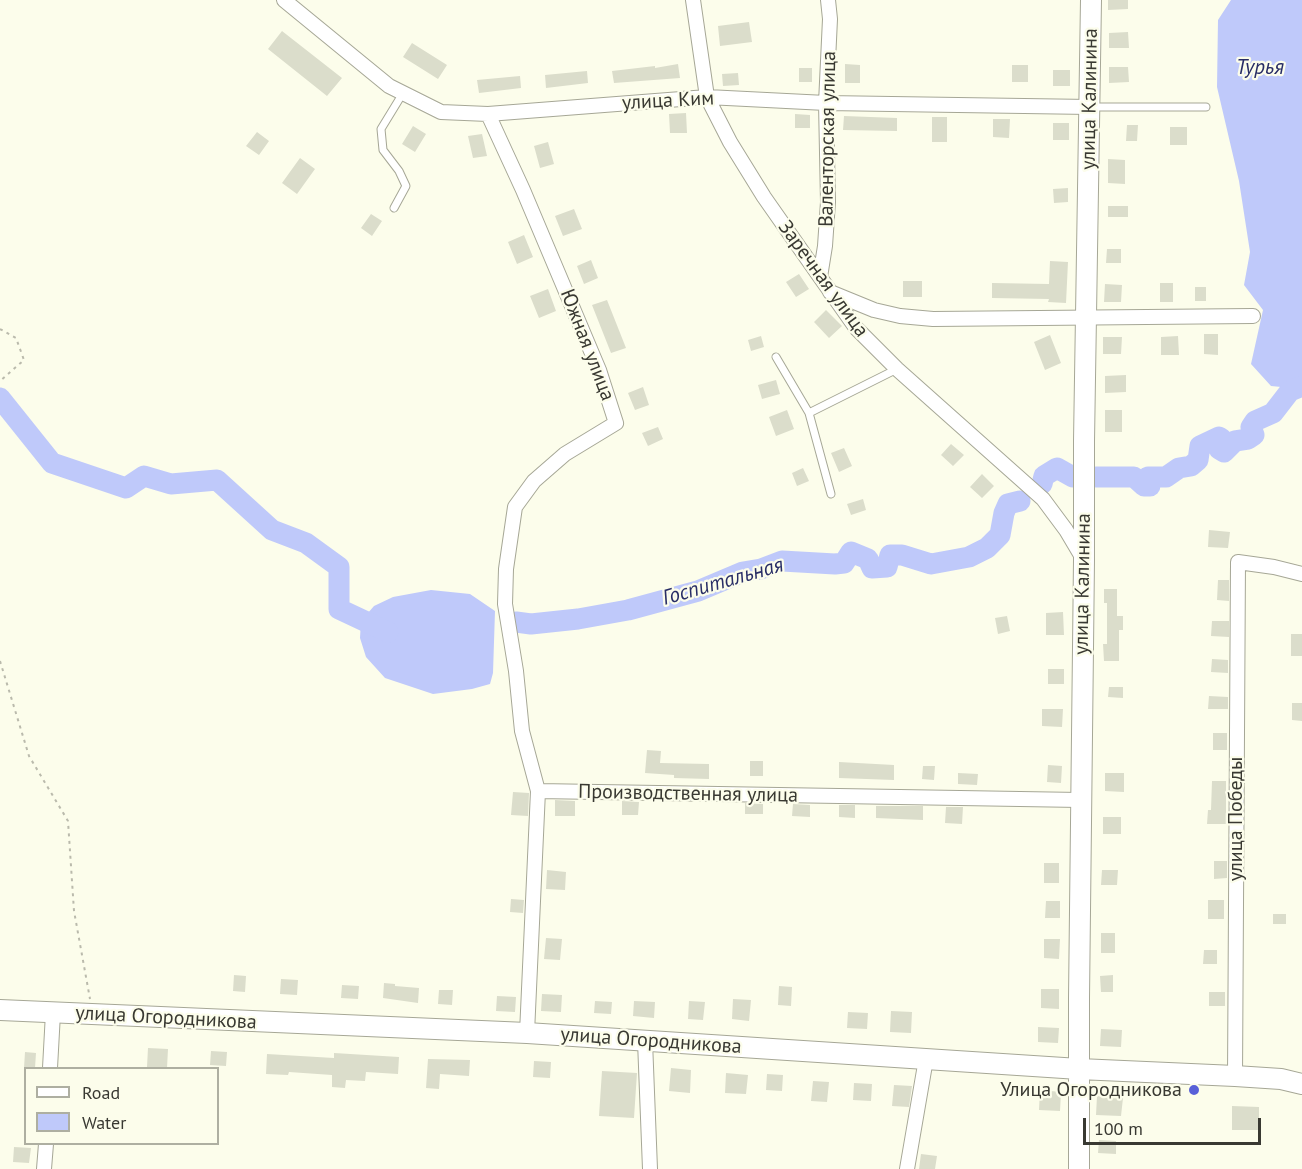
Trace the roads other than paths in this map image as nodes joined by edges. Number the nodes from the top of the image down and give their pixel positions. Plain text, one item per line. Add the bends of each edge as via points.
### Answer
1 (284, 0) edge
2 (693, 0) edge
3 (828, 0) edge
4 (1091, 0) edge
5 (403, 93) junction
6 (707, 97) junction
7 (826, 103) junction
8 (1090, 107) junction
9 (1206, 107) dead end
10 (488, 114) junction
11 (394, 208) dead end
12 (820, 278) junction
13 (830, 292) junction
14 (1253, 316) dead end
15 (1086, 317) junction
16 (776, 357) dead end
17 (897, 369) junction
18 (809, 413) junction
19 (831, 494) dead end
20 (1084, 560) junction
21 (1302, 574) edge
22 (538, 791) junction
23 (1080, 801) junction
24 (0, 1010) edge
25 (53, 1013) junction
26 (527, 1033) junction
27 (645, 1041) junction
28 (926, 1059) junction
29 (50, 1067) edge
30 (1079, 1069) junction
31 (1235, 1076) junction
32 (1302, 1084) edge
33 (46, 1145) edge
34 (44, 1169) edge
35 (650, 1169) edge
36 (907, 1169) edge
37 (1079, 1169) edge

1 - 5 street, улица Ким via 389,86
2 - 6 street, Заречная улица
3 - 7 street, Валенторская улица
4 - 8 street, улица Калинина
5 - 10 street, улица Ким via 441,112
5 - 11 lane via 381,129 383,150 406,186
6 - 7 street, улица Ким
6 - 10 street, улица Ким
6 - 12 street, Заречная улица via 764,197
7 - 8 street, улица Ким
7 - 12 street, Валенторская улица via 828,202
8 - 9 lane
8 - 15 street, улица Калинина
10 - 22 street, Южная улица via 594,359 616,423 566,454 534,481 515,507 506,569 506,604 522,731
12 - 13 street, Заречная улица
13 - 15 street via 900,316
13 - 17 street, Заречная улица via 856,328
14 - 15 street
15 - 20 street, улица Калинина
16 - 18 lane
17 - 18 lane
17 - 20 street, Заречная улица via 1042,499
18 - 19 lane
20 - 23 street, улица Калинина
21 - 31 street, улица Победы via 1238,562
22 - 23 street, Производственная улица
22 - 26 street
23 - 30 street, улица Калинина
24 - 25 street, улица Огородникова
25 - 26 street, улица Огородникова
25 - 29 street
26 - 27 street, улица Огородникова
27 - 28 street, улица Огородникова
27 - 35 street
28 - 30 street, улица Огородникова
28 - 36 street
30 - 31 street, улица Огородникова
30 - 37 street, улица Калинина
31 - 32 street, улица Огородникова
33 - 34 street

